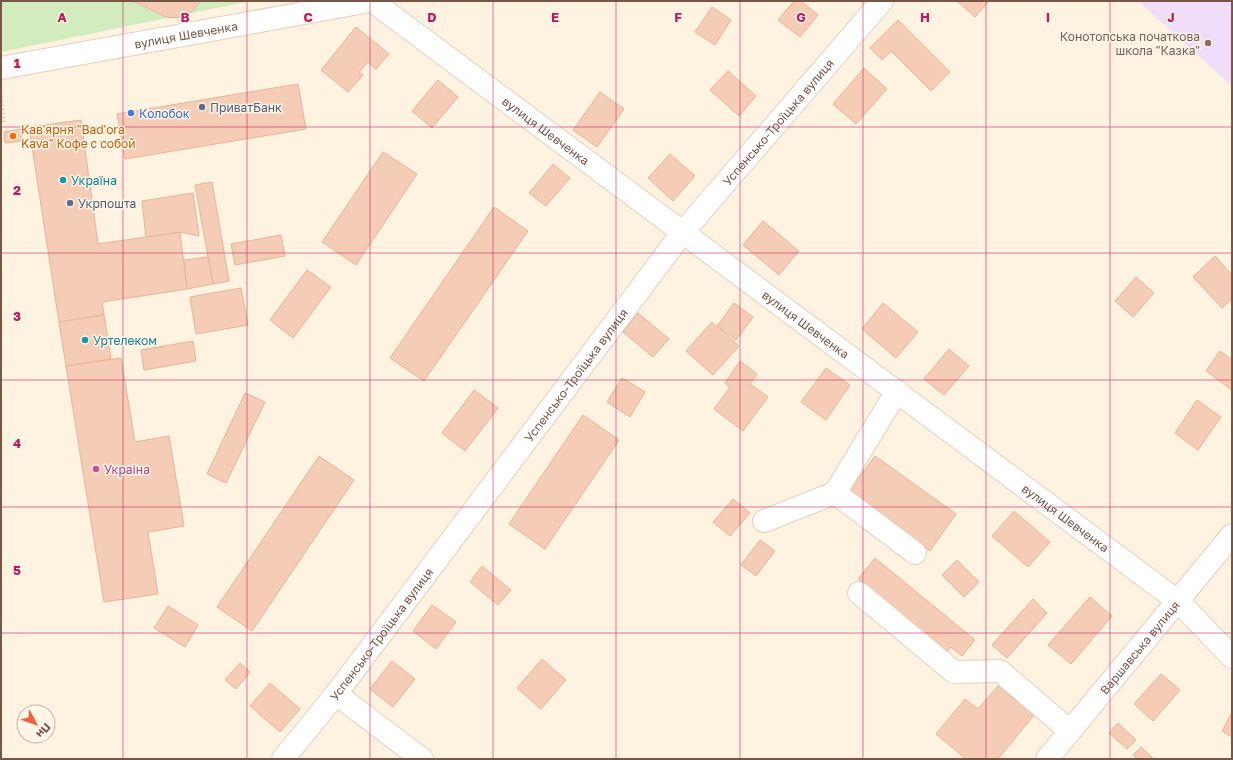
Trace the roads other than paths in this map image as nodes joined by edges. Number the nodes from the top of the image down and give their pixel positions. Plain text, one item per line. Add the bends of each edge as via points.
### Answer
1 (371, 1) edge
2 (882, 1) edge
3 (1, 68) edge
4 (683, 232) junction
5 (897, 391) junction
6 (835, 493) junction
7 (764, 521) dead end
8 (1232, 535) edge
9 (915, 553) dead end
10 (859, 593) dead end
11 (1179, 602) junction
12 (1232, 657) edge
13 (336, 694) junction
14 (1070, 731) junction
15 (283, 759) edge
16 (422, 759) edge
17 (1047, 759) edge

1 - 3 street, вулиця Шевченка
1 - 4 street, вулиця Шевченка
2 - 4 street, Успенсько-Троїцька вулиця
4 - 5 street, вулиця Шевченка
4 - 13 street, Успенсько-Троїцька вулиця
5 - 6 street
5 - 11 street, вулиця Шевченка
6 - 7 street
6 - 9 street
8 - 11 street, Варшавська вулиця
10 - 14 street via 954,672 1000,671
11 - 12 street, вулиця Шевченка
11 - 14 street, Варшавська вулиця
13 - 15 street, Успенсько-Троїцька вулиця
13 - 16 street
14 - 17 street, Варшавська вулиця

